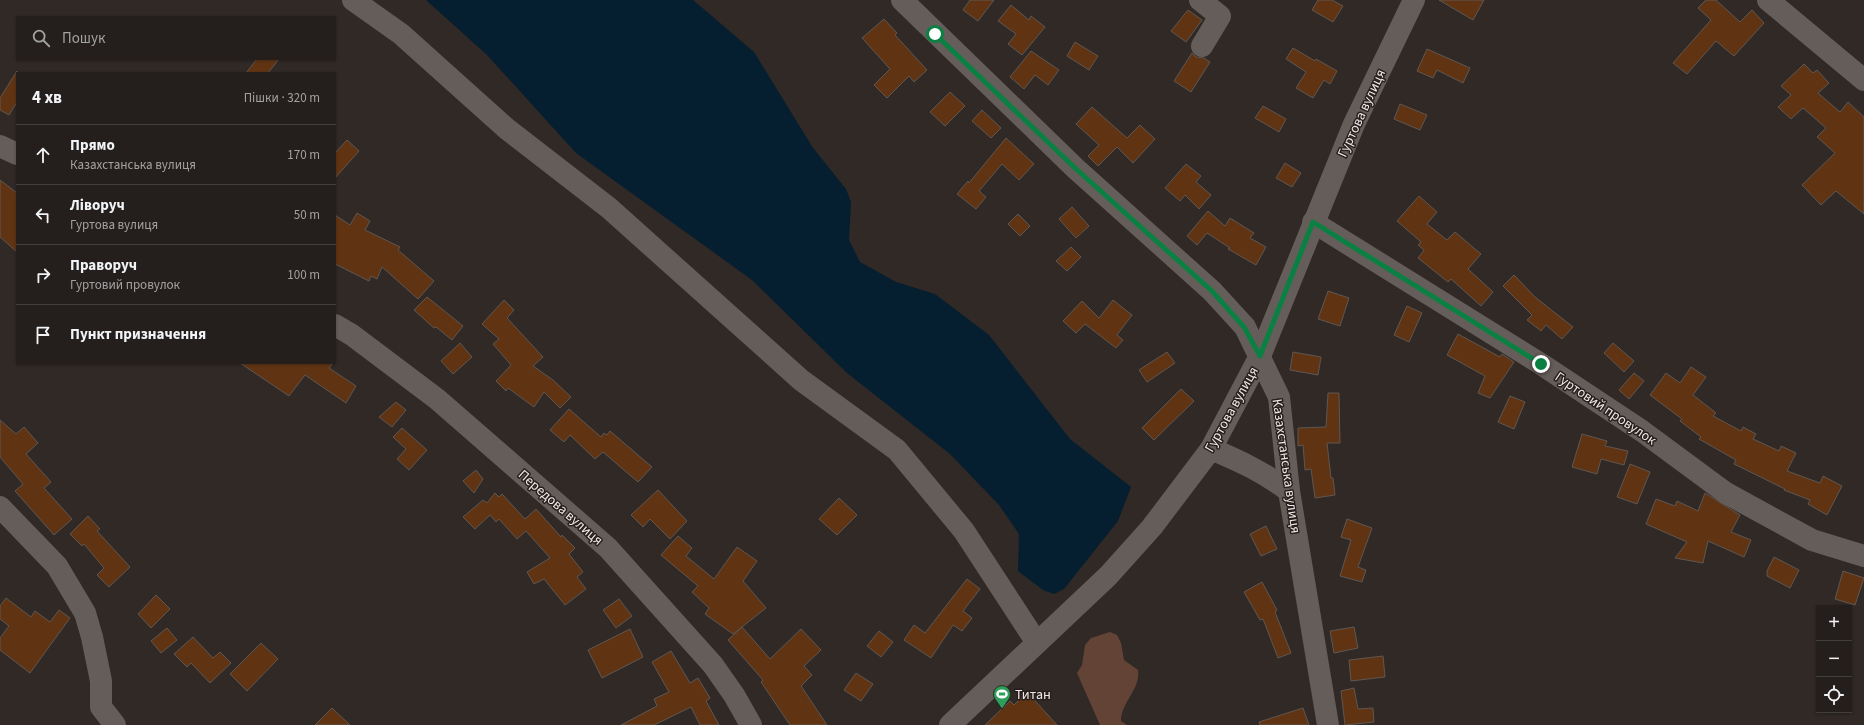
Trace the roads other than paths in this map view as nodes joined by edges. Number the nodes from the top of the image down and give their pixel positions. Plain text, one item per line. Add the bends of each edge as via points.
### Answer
1 (353, 0) edge
2 (902, 0) edge
3 (1200, 0) edge
4 (1414, 0) edge
5 (1768, 0) edge
6 (1202, 46) dead end
7 (1864, 80) edge
8 (0, 146) edge
9 (16, 154) edge
10 (1313, 222) junction
11 (336, 326) edge
12 (1260, 356) junction
13 (1211, 448) junction
14 (1288, 492) junction
15 (0, 506) edge
16 (1864, 556) edge
17 (1037, 643) junction
18 (114, 725) edge
19 (751, 725) edge
20 (950, 725) edge
21 (1328, 725) edge

1 - 17 street via 401,34 507,129 609,208 802,380 897,450 964,531
2 - 12 street, Казахстанська вулиця via 1075,168 1212,291 1244,327
3 - 6 street via 1220,16
4 - 10 street, Гуртова вулиця via 1354,124
5 - 7 street
8 - 9 street
10 - 12 street, Гуртова вулиця
10 - 16 street, Гуртовий провулок via 1541,364 1642,431 1726,493 1812,540
11 - 19 street, Передова вулиця via 437,399 608,548 712,666 734,695
12 - 13 street, Гуртова вулиця
12 - 14 street, Казахстанська вулиця via 1279,397
13 - 14 street via 1249,464
13 - 17 street, Гуртова вулиця via 1152,527 1108,576
14 - 21 street, Казахстанська вулиця
15 - 18 street via 57,566 85,613 101,681 101,707
17 - 20 street, Гуртова вулиця

